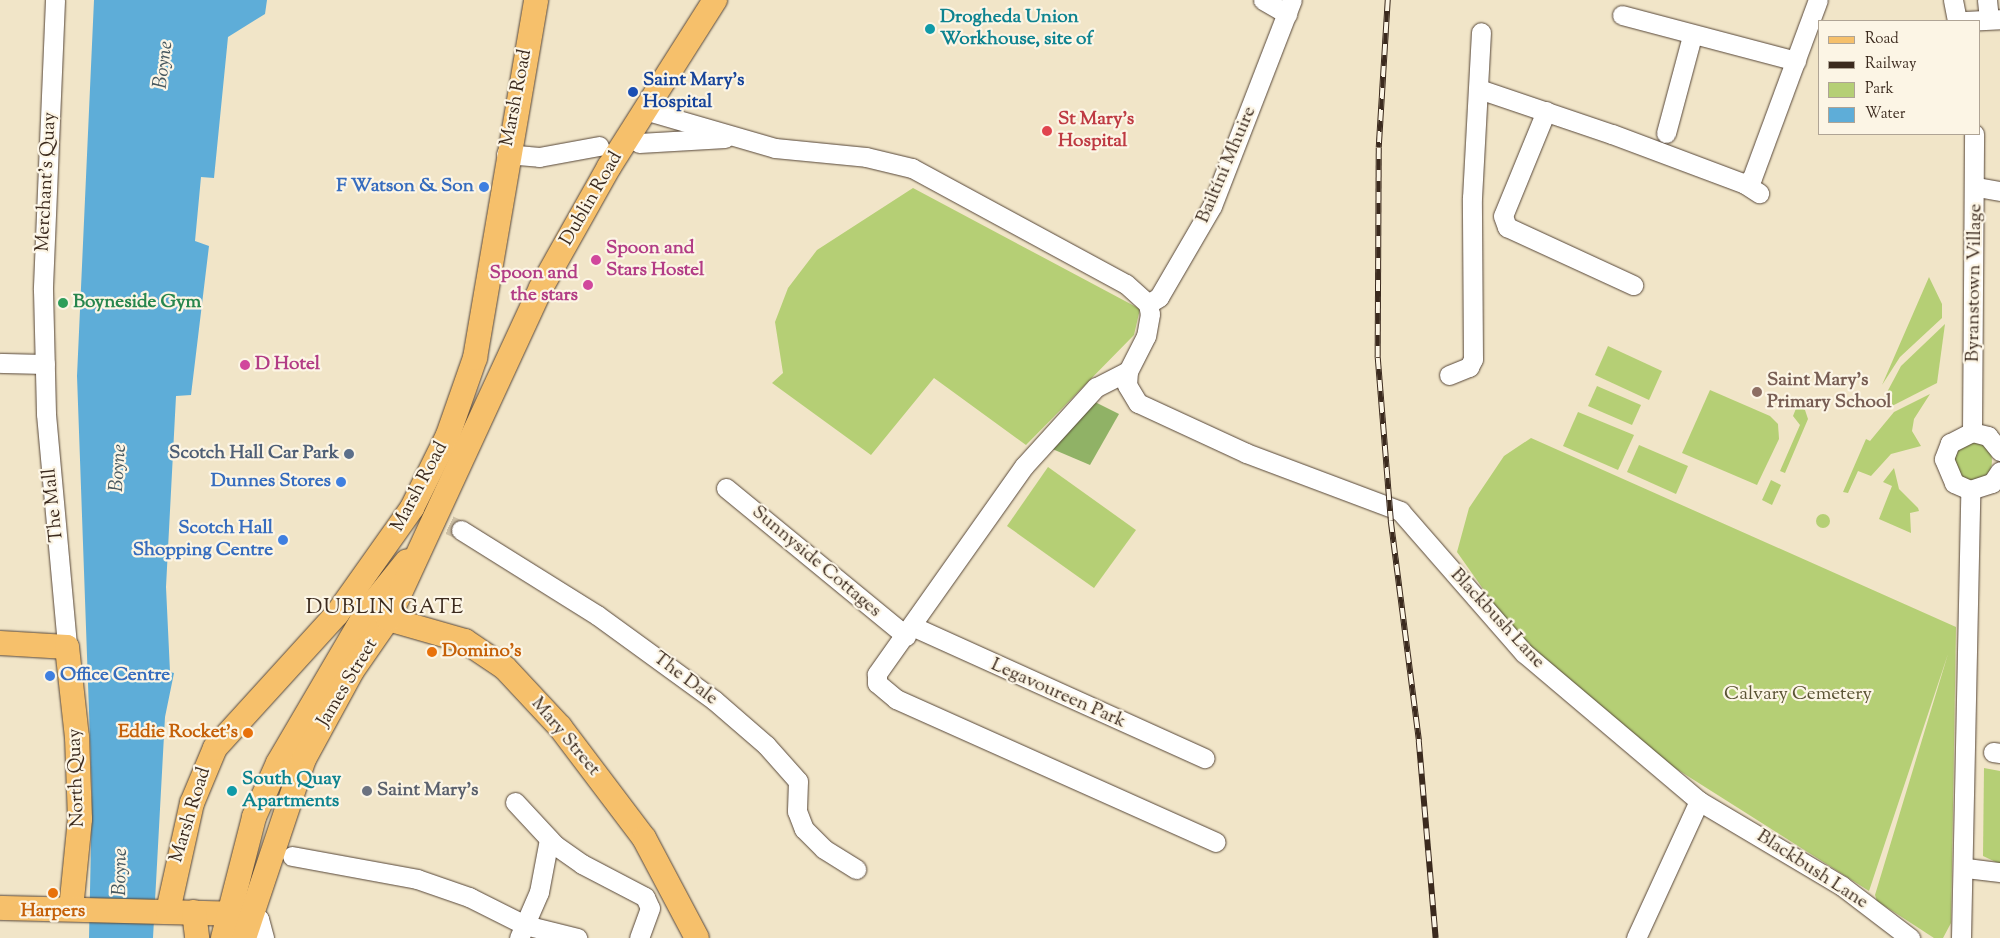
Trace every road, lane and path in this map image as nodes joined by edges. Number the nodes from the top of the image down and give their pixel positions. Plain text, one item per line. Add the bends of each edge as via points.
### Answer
1 (55, 0) edge
2 (536, 0) edge
3 (715, 0) edge
4 (1263, 0) edge
5 (1818, 0) edge
6 (1953, 0) edge
7 (1987, 0) edge
8 (1289, 7) edge
9 (1622, 16) dead end
10 (1995, 19) edge
11 (1958, 20) edge
12 (1980, 20) edge
13 (1480, 32) dead end
14 (1692, 36) junction
15 (1796, 61) junction
16 (1479, 89) junction
17 (644, 110) junction
18 (1546, 111) junction
19 (1666, 133) dead end
20 (1974, 135) edge
21 (738, 137) junction
22 (639, 143) dead end
23 (600, 146) dead end
24 (506, 154) junction
25 (1976, 187) junction
26 (2000, 191) edge
27 (1633, 285) dead end
28 (1148, 304) junction
29 (0, 363) edge
30 (45, 364) junction
31 (1128, 371) junction
32 (1449, 375) dead end
33 (1972, 432) junction
34 (1998, 446) edge
35 (1999, 475) edge
36 (726, 488) dead end
37 (1970, 490) junction
38 (460, 530) tunnel mouth
39 (424, 544) joint
40 (378, 614) junction
41 (909, 631) junction
42 (0, 644) edge
43 (67, 647) junction
44 (1205, 758) dead end
45 (1699, 801) junction
46 (515, 802) dead end
47 (549, 839) junction
48 (1216, 842) dead end
49 (292, 856) dead end
50 (1966, 868) junction
51 (856, 869) dead end
52 (2000, 872) edge
53 (0, 908) edge
54 (77, 909) junction
55 (163, 911) junction
56 (194, 912) junction
57 (226, 913) junction
58 (251, 915) junction
59 (522, 932) edge
60 (197, 938) edge
61 (222, 938) edge
62 (244, 938) edge
63 (264, 938) edge
64 (577, 938) edge
65 (639, 938) edge
66 (697, 938) edge
67 (1636, 938) edge
68 (1910, 938) edge
69 (1961, 938) edge

1 - 30 street, Merchant's Quay via 42,285
2 - 24 main road, Marsh Road
3 - 17 main road, Dublin Road
4 - 8 street, Bailtíní Mhuire
5 - 15 street
6 - 11 street
7 - 10 street
8 - 28 street, Bailtíní Mhuire via 1212,206 1163,290
9 - 14 street
10 - 12 street
13 - 16 street
14 - 15 street
14 - 19 street
15 - 18 street via 1752,178 1752,189
16 - 18 street
16 - 32 street via 1472,198 1473,358 1469,367
17 - 21 street
17 - 39 main road, Dublin Road via 541,288
18 - 27 street via 1503,216 1507,227
20 - 25 street, Byranstown Village
21 - 22 street
21 - 28 street via 775,148 866,157 912,168 1062,246 1126,284
23 - 24 street via 539,157
24 - 55 main road, Marsh Road via 469,381 415,509 308,651 215,748 192,803
25 - 26 street
25 - 33 street, Byranstown Village
28 - 31 street via 1146,336
29 - 30 street
30 - 43 street, The Mall
31 - 41 street via 1096,386 1052,432
31 - 45 street, Blackbush Lane via 1131,394 1147,410 1400,511 1524,653
33 - 34 street
33 - 37 street via 1950,443 1944,458 1954,483
35 - 37 street via 1985,488
36 - 41 street, Sunnyside Cottages
37 - 50 street
38 - 51 street, The Dale via 605,621 766,745 798,781 797,811 804,829 824,849
39 - 40 main road, James Street
40 - 57 main road, James Street via 278,763 254,817
40 - 58 main road, James Street via 352,671 304,759
40 - 66 main road, Mary Street via 465,641 505,668 560,727 644,838
41 - 44 street, Legavoureen Park
41 - 48 street via 877,674 877,683 884,692
42 - 43 main road
43 - 54 main road, North Quay via 77,737 80,819
45 - 67 street
45 - 68 street, Blackbush Lane via 1842,886
46 - 47 street
47 - 59 street via 539,892
47 - 65 street via 582,864 645,897 650,908
49 - 59 street via 417,879 469,897
50 - 52 street
50 - 69 street
53 - 54 main road
54 - 55 main road
55 - 56 main road
56 - 57 main road
56 - 60 main road
57 - 58 main road
57 - 61 main road, James Street
58 - 62 main road, James Street
58 - 63 street via 259,919
59 - 64 street

